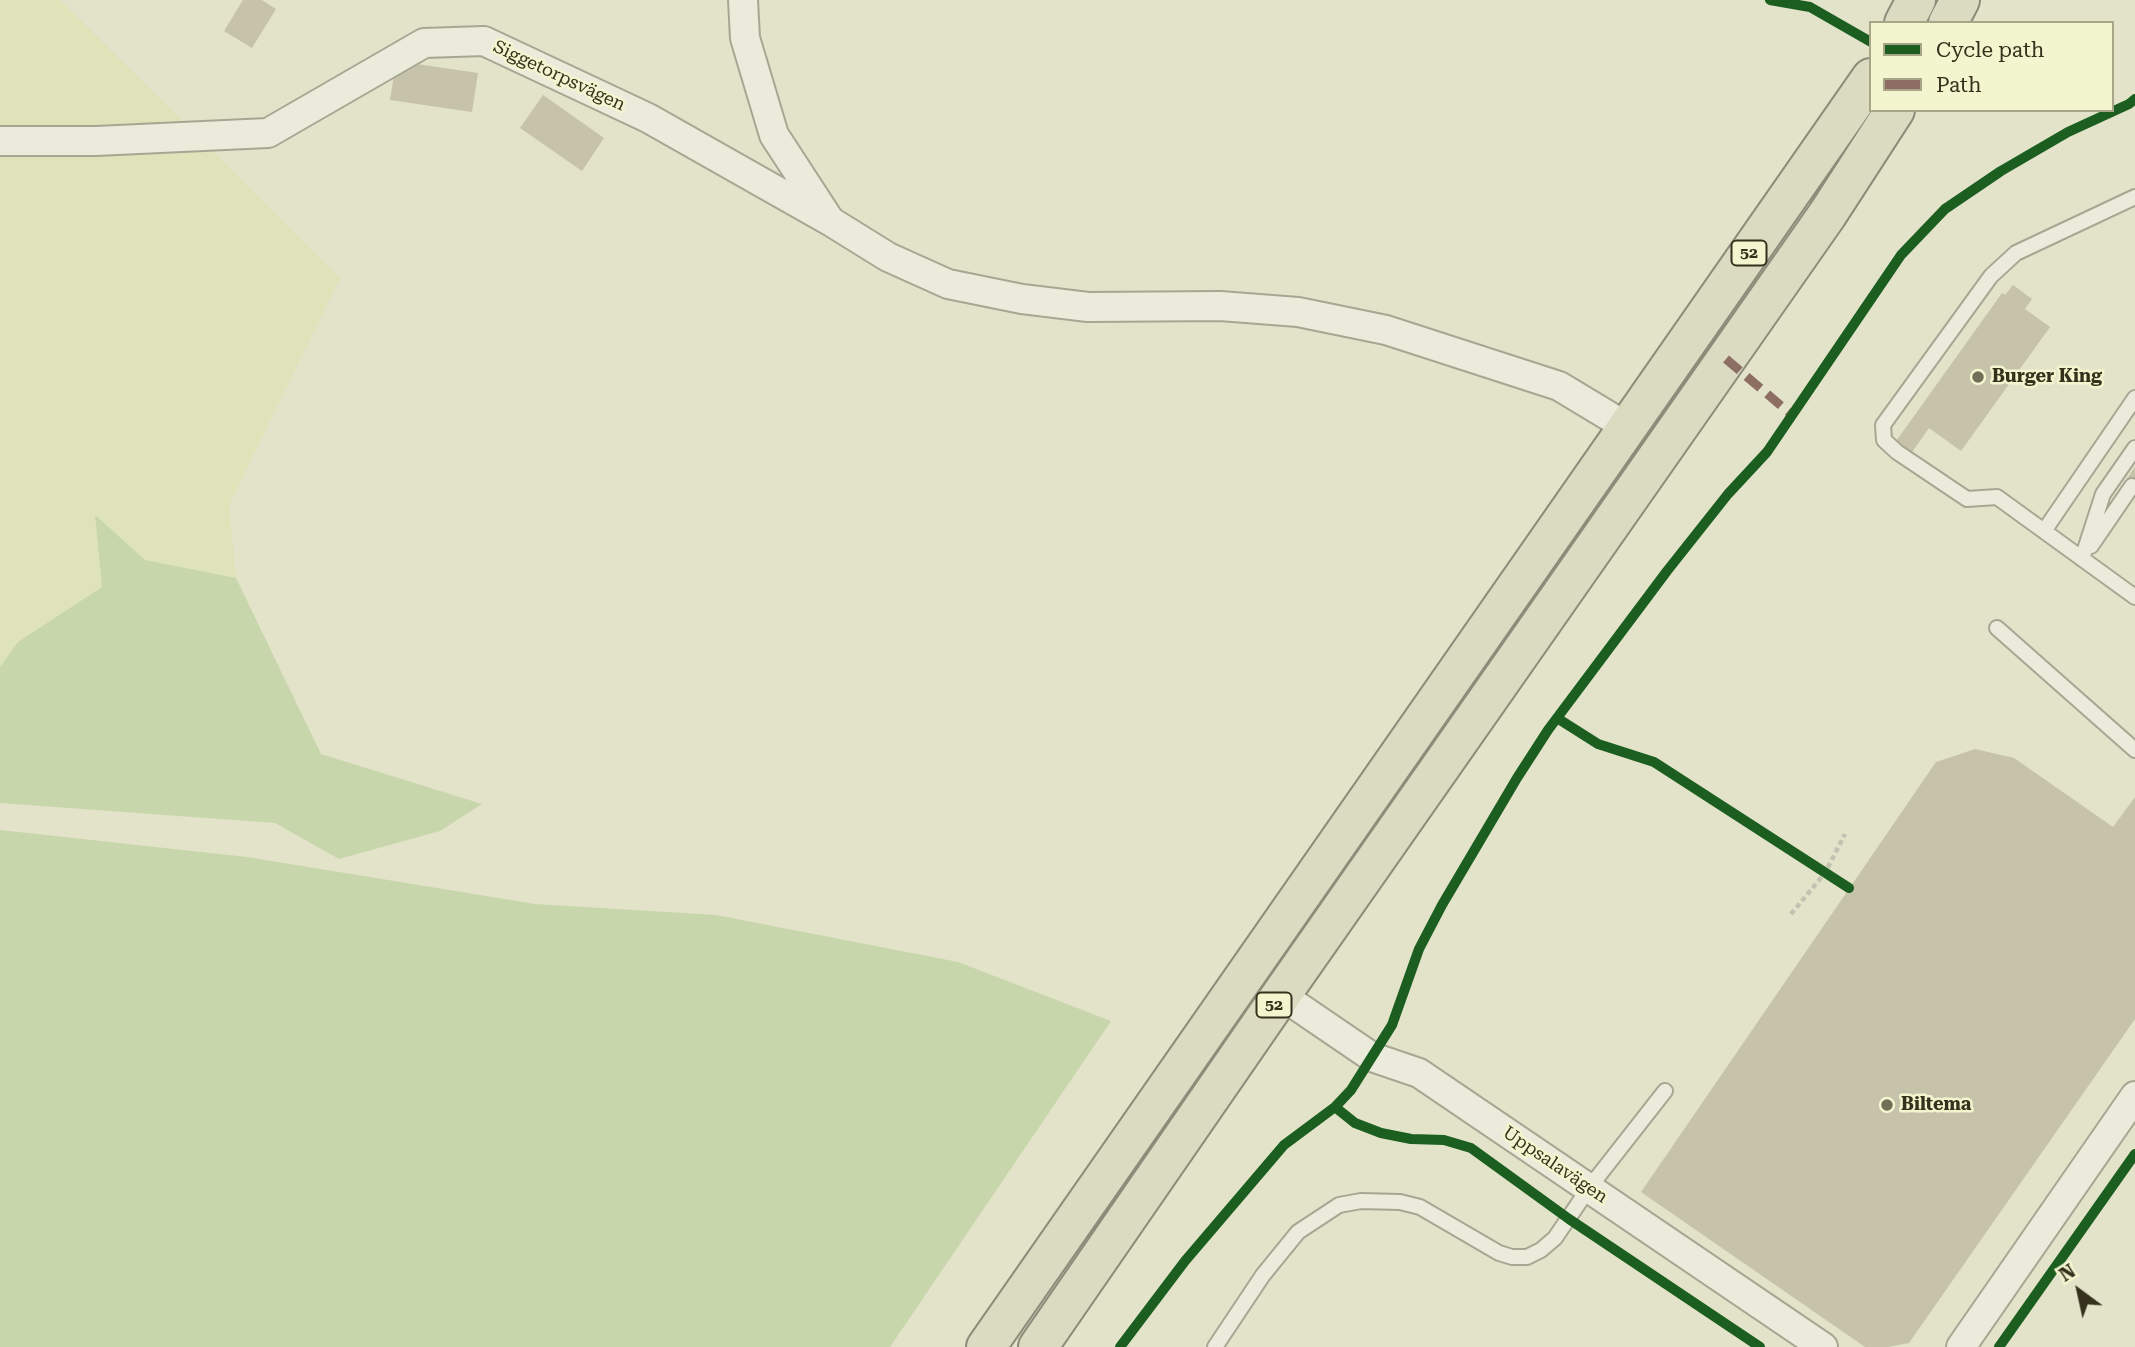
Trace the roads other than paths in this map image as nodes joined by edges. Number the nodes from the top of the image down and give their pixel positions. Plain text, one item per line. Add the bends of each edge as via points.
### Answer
1 (744, 0) edge
2 (1916, 0) edge
3 (1960, 0) edge
4 (1905, 21) edge
5 (1949, 21) edge
6 (1869, 81) edge
7 (1894, 112) edge
8 (0, 141) edge
9 (2135, 197) edge
10 (830, 221) junction
11 (2135, 398) edge
12 (1627, 428) junction
13 (2135, 448) edge
14 (1661, 451) junction
15 (2132, 486) dead end
16 (2044, 531) junction
17 (2082, 559) junction
18 (2133, 590) edge
19 (1997, 628) dead end
20 (2135, 750) edge
21 (1247, 971) junction
22 (1281, 995) junction
23 (1665, 1091) dead end
24 (2135, 1096) edge
25 (1589, 1188) junction
26 (986, 1347) edge
27 (1038, 1347) edge
28 (1215, 1347) edge
29 (1822, 1347) edge
30 (1961, 1347) edge

1 - 10 street via 745,38 774,135
2 - 4 highway
3 - 5 highway
6 - 12 highway, 52
7 - 14 highway, 52
8 - 10 street, Siggetorpsvägen via 268,133 424,43 484,41 648,118
9 - 16 lane via 2016,253 1991,276 1883,425 1884,440 1897,452 1967,499 1997,497
10 - 12 street, Siggetorpsvägen via 888,257 948,284 1022,299 1088,307 1220,306 1298,312 1386,330 1559,386
11 - 16 lane
12 - 14 highway
12 - 21 highway, 52
13 - 17 lane via 2103,494
14 - 22 highway, 52
15 - 17 lane
16 - 17 lane
17 - 18 lane
19 - 20 lane
21 - 22 highway, 52
21 - 26 highway, 52
22 - 25 street, Uppsalavägen via 1372,1057 1419,1073
22 - 27 highway, 52
23 - 25 lane
24 - 30 street
25 - 28 lane via 1555,1238 1527,1257 1499,1254 1420,1207 1361,1201 1339,1205 1298,1232
25 - 29 street, Uppsalavägen

